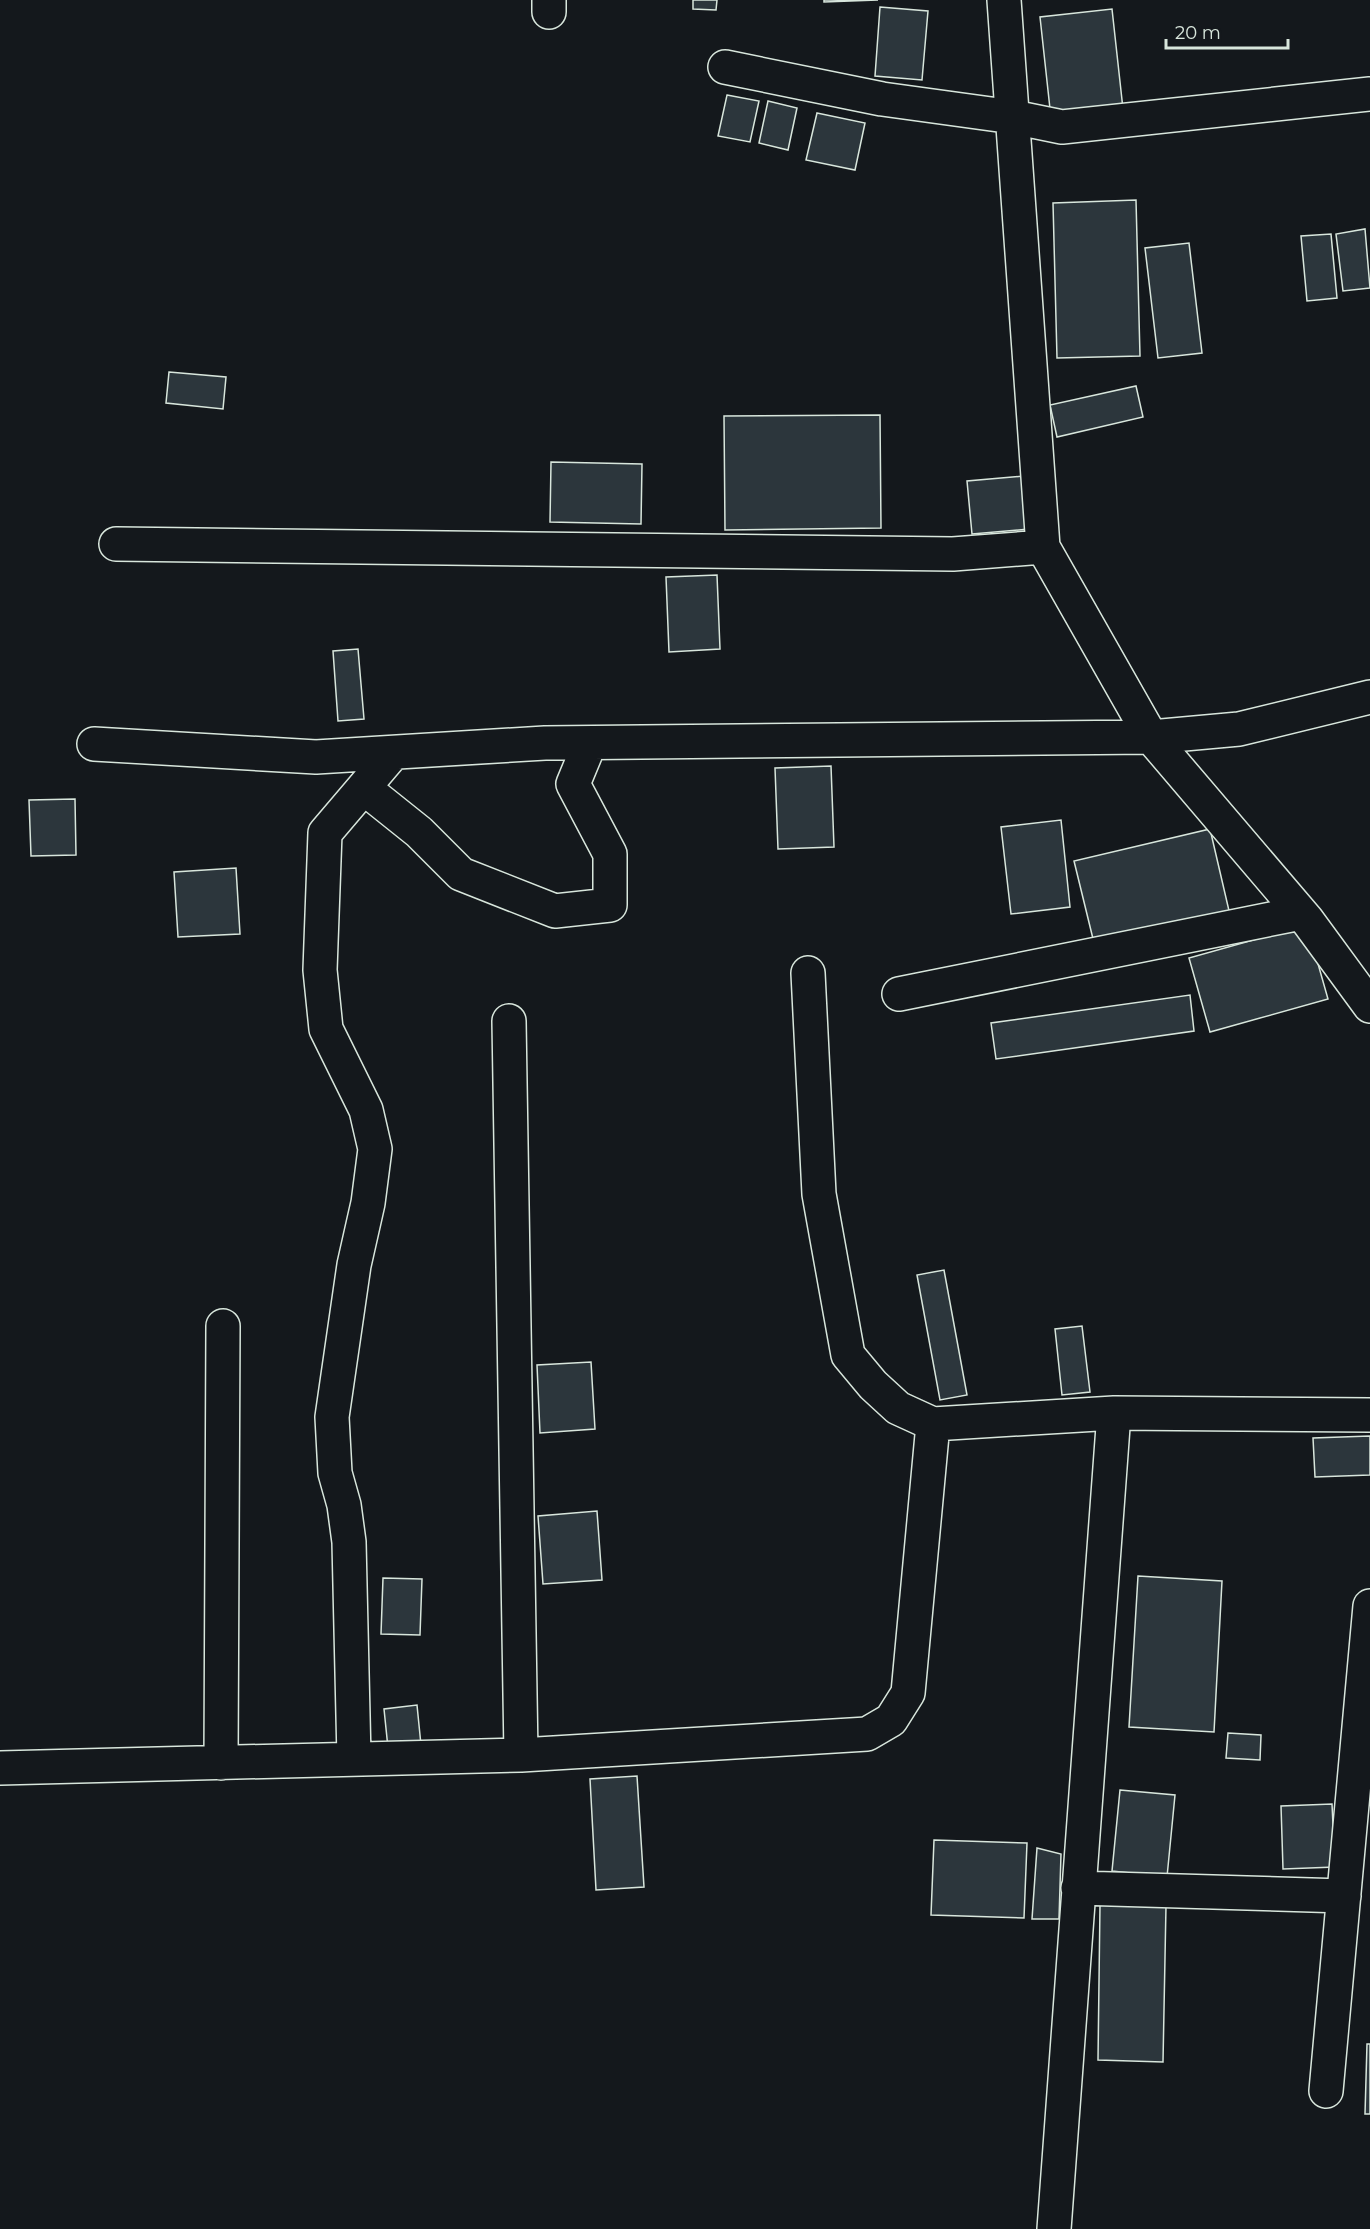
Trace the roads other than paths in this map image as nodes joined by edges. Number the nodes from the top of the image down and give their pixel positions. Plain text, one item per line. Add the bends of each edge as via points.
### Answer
1 (1004, 0) edge
2 (725, 67) dead end
3 (1370, 94) edge
4 (1012, 117) junction
5 (116, 544) dead end
6 (1043, 547) junction
7 (1370, 697) edge
8 (1151, 736) junction
9 (590, 743) junction
10 (94, 744) dead end
11 (393, 753) junction
12 (364, 788) junction
13 (1301, 914) junction
14 (808, 973) dead end
15 (899, 994) dead end
16 (1370, 1006) edge
17 (508, 1021) dead end
18 (223, 1326) dead end
19 (1113, 1413) junction
20 (1370, 1415) edge
21 (933, 1424) junction
22 (1370, 1606) edge
23 (521, 1755) junction
24 (354, 1759) junction
25 (221, 1763) junction
26 (0, 1768) edge
27 (1078, 1888) junction
28 (1344, 1896) junction
29 (1326, 2091) dead end
30 (1054, 2229) edge

1 - 4 street
2 - 4 street via 882,99
3 - 4 street via 1062,127
4 - 6 street
5 - 6 street via 953,554
6 - 8 street
7 - 8 street via 1239,729
8 - 9 street
8 - 13 street
9 - 11 street
9 - 12 street via 573,784 610,854 610,905 555,911 461,874 419,832
10 - 11 street via 316,758
11 - 12 street
12 - 24 street via 325,833 320,970 326,1029 366,1110 375,1149 332,1417 335,1473 349,1542
13 - 15 street
13 - 16 street
14 - 21 street via 819,1194 848,1355 898,1408
17 - 23 street
18 - 25 street
19 - 20 street
19 - 21 street
19 - 27 street
21 - 23 street via 908,1693 891,1720 867,1734
22 - 28 street
23 - 24 street
24 - 25 street
25 - 26 street
27 - 28 street
27 - 30 street
28 - 29 street

